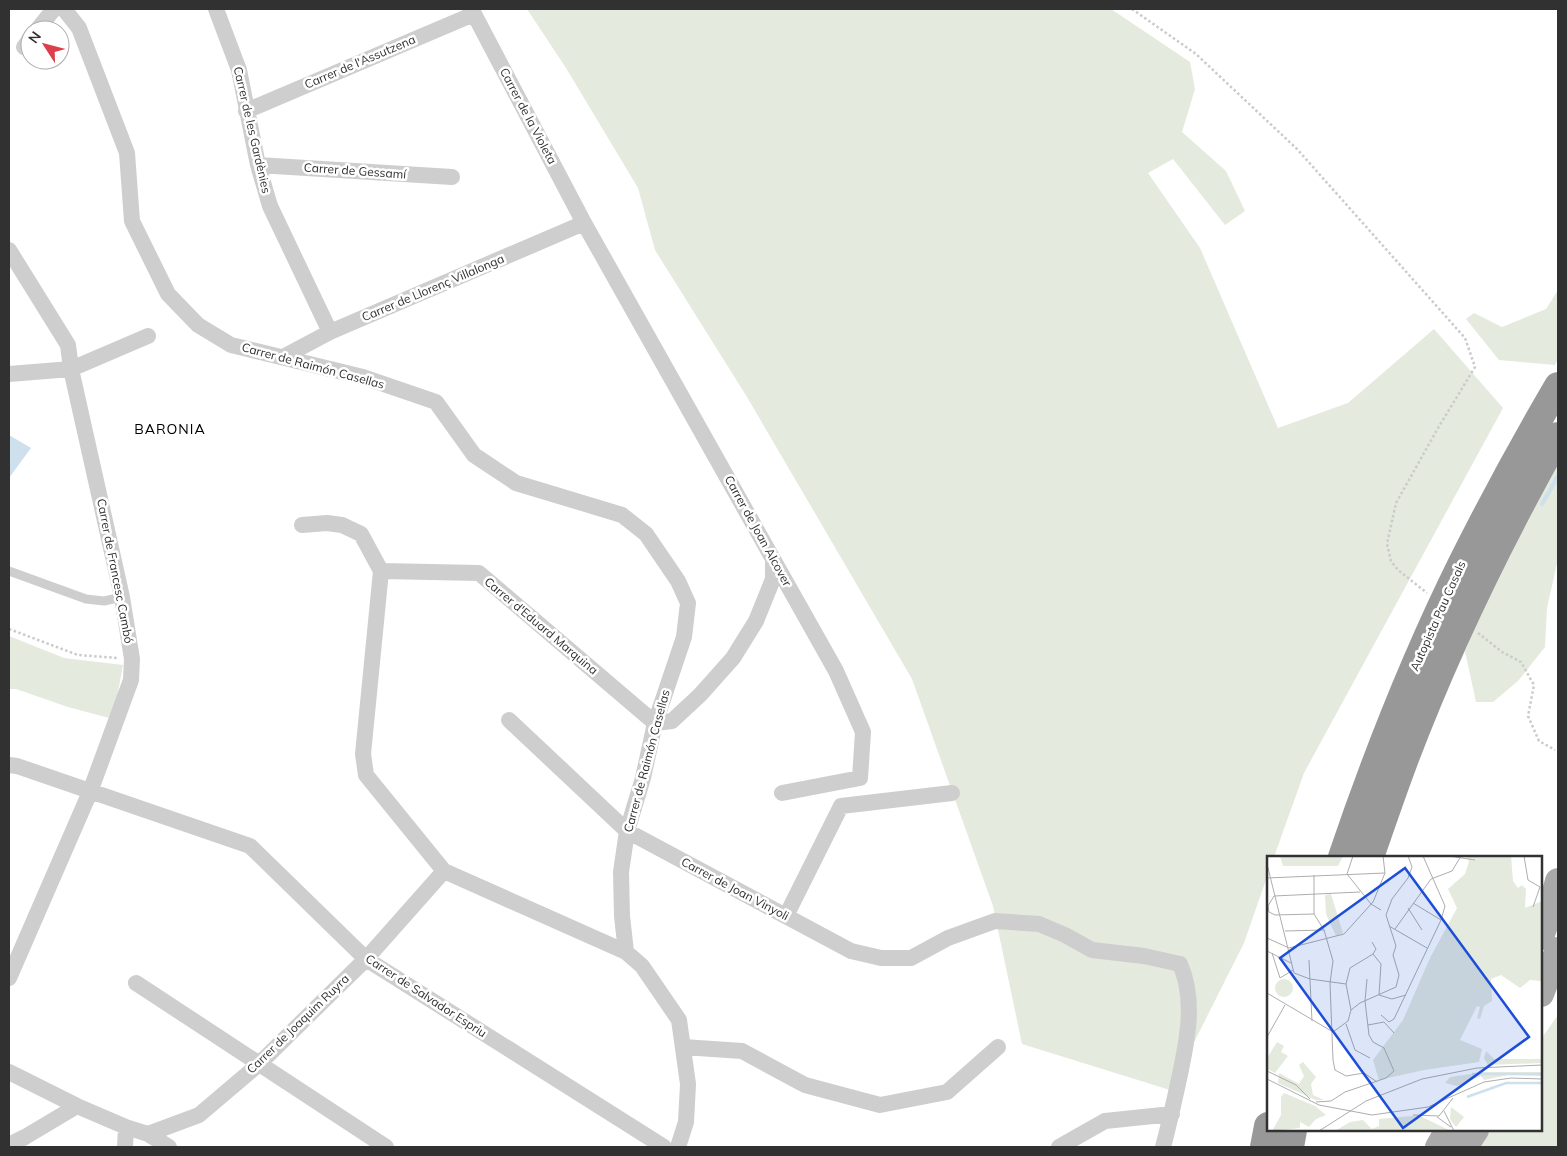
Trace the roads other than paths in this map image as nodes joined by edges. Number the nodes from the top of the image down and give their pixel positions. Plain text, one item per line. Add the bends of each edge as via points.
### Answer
1 (54, 9) edge
2 (64, 9) edge
3 (216, 9) edge
4 (472, 11) edge
5 (45, 20) edge
6 (246, 111) junction
7 (258, 165) junction
8 (452, 177) dead end
9 (584, 223) junction
10 (9, 250) edge
11 (330, 332) junction
12 (148, 336) dead end
13 (283, 357) junction
14 (71, 369) junction
15 (9, 374) edge
16 (1558, 386) edge
17 (1558, 436) edge
18 (302, 525) dead end
19 (773, 557) junction
20 (9, 571) edge
21 (381, 572) junction
22 (122, 597) junction
23 (508, 720) dead end
24 (655, 723) junction
25 (11, 769) edge
26 (90, 792) junction
27 (782, 793) dead end
28 (952, 793) dead end
29 (627, 831) junction
30 (1342, 856) edge
31 (1370, 856) edge
32 (444, 870) junction
33 (1558, 881) edge
34 (786, 916) junction
35 (1558, 917) edge
36 (1542, 934) edge
37 (1558, 950) edge
38 (626, 952) junction
39 (1542, 957) edge
40 (366, 959) junction
41 (9, 978) edge
42 (136, 983) dead end
43 (1558, 984) edge
44 (1542, 991) edge
45 (1542, 1010) edge
46 (683, 1047) junction
47 (998, 1047) dead end
48 (259, 1064) junction
49 (9, 1072) edge
50 (76, 1106) junction
51 (1172, 1114) junction
52 (126, 1127) junction
53 (1267, 1131) edge
54 (1293, 1131) edge
55 (1447, 1131) edge
56 (1466, 1131) edge
57 (1475, 1131) edge
58 (148, 1134) junction
59 (9, 1145) edge
60 (125, 1147) edge
61 (168, 1147) edge
62 (386, 1147) edge
63 (664, 1147) edge
64 (678, 1147) edge
65 (1059, 1147) edge
66 (1164, 1147) edge
67 (1264, 1147) edge
68 (1290, 1147) edge
69 (1438, 1147) edge
70 (1457, 1147) edge
71 (1465, 1147) edge

1 - 5 street
2 - 13 street, Carrer de Raimón Casellas via 79,28 127,153 132,221 168,294 198,325 232,345
3 - 6 street, Carrer de les Gardènies via 239,70
4 - 6 street, Carrer de l'Assutzena
4 - 9 street, Carrer de la Violeta
6 - 7 street, Carrer de les Gardènies
7 - 8 street, Carrer de Gessamí
7 - 11 street, Carrer de les Gardènies via 270,206
9 - 11 street, Carrer de Llorenç Villalonga
9 - 19 street, Carrer de Joan Alcover
10 - 14 street, Carrer de Francesc Cambó via 68,345
11 - 13 street, Carrer de Llorenç Villalonga
12 - 14 street
13 - 24 street, Carrer de Raimón Casellas via 363,376 436,402 474,455 516,483 622,515 646,534 678,581 688,603 684,637
14 - 15 street
14 - 22 street, Carrer de Francesc Cambó
16 - 30 highway, Autopista Pau Casals via 1462,563 1380,752
17 - 31 highway, Autopista Pau Casals via 1448,655 1404,760
18 - 21 street via 342,525 361,534
19 - 24 street via 773,579 756,621 733,658 672,721
19 - 27 street, Carrer de Joan Alcover via 836,671 863,732 860,778
20 - 22 lane via 86,600
21 - 24 street, Carrer d'Eduard Marquina via 479,573
21 - 32 street via 363,754 366,775
22 - 26 street, Carrer de Francesc Cambó via 132,659 131,680
23 - 29 street, Carrer de Joan Vinyoli
24 - 29 street, Carrer de Raimón Casellas
25 - 26 street, Carrer de Salvador Espriu
26 - 40 street, Carrer de Salvador Espriu via 250,846
26 - 41 street, Carrer de Francesc Cambó
28 - 34 street via 841,806
29 - 34 street, Carrer de Joan Vinyoli
29 - 38 street, Carrer de Raimón Casellas via 621,872
32 - 38 street
32 - 40 street, Carrer de Joaquim Ruyra
33 - 36 main road
34 - 51 street, Carrer de Joan Vinyoli via 851,951 881,958 911,958 948,938 995,920 1039,924 1092,950 1180,964 1186,977 1189,1004 1187,1041
35 - 39 main road
37 - 44 main road
38 - 46 street via 642,966 679,1020
40 - 48 street, Carrer de Joaquim Ruyra
40 - 63 street, Carrer de Salvador Espriu
42 - 48 street
43 - 45 main road
46 - 47 street via 742,1051 805,1085 880,1105 947,1092
46 - 64 street via 688,1084 686,1122
48 - 58 street, Carrer de Joaquim Ruyra via 199,1115
48 - 62 street
49 - 50 street
50 - 52 street
50 - 59 street
51 - 65 street via 1104,1121
51 - 66 street
52 - 58 street
52 - 60 street
53 - 67 highway
54 - 68 highway
55 - 69 main road
56 - 70 main road
57 - 71 main road
58 - 61 street

